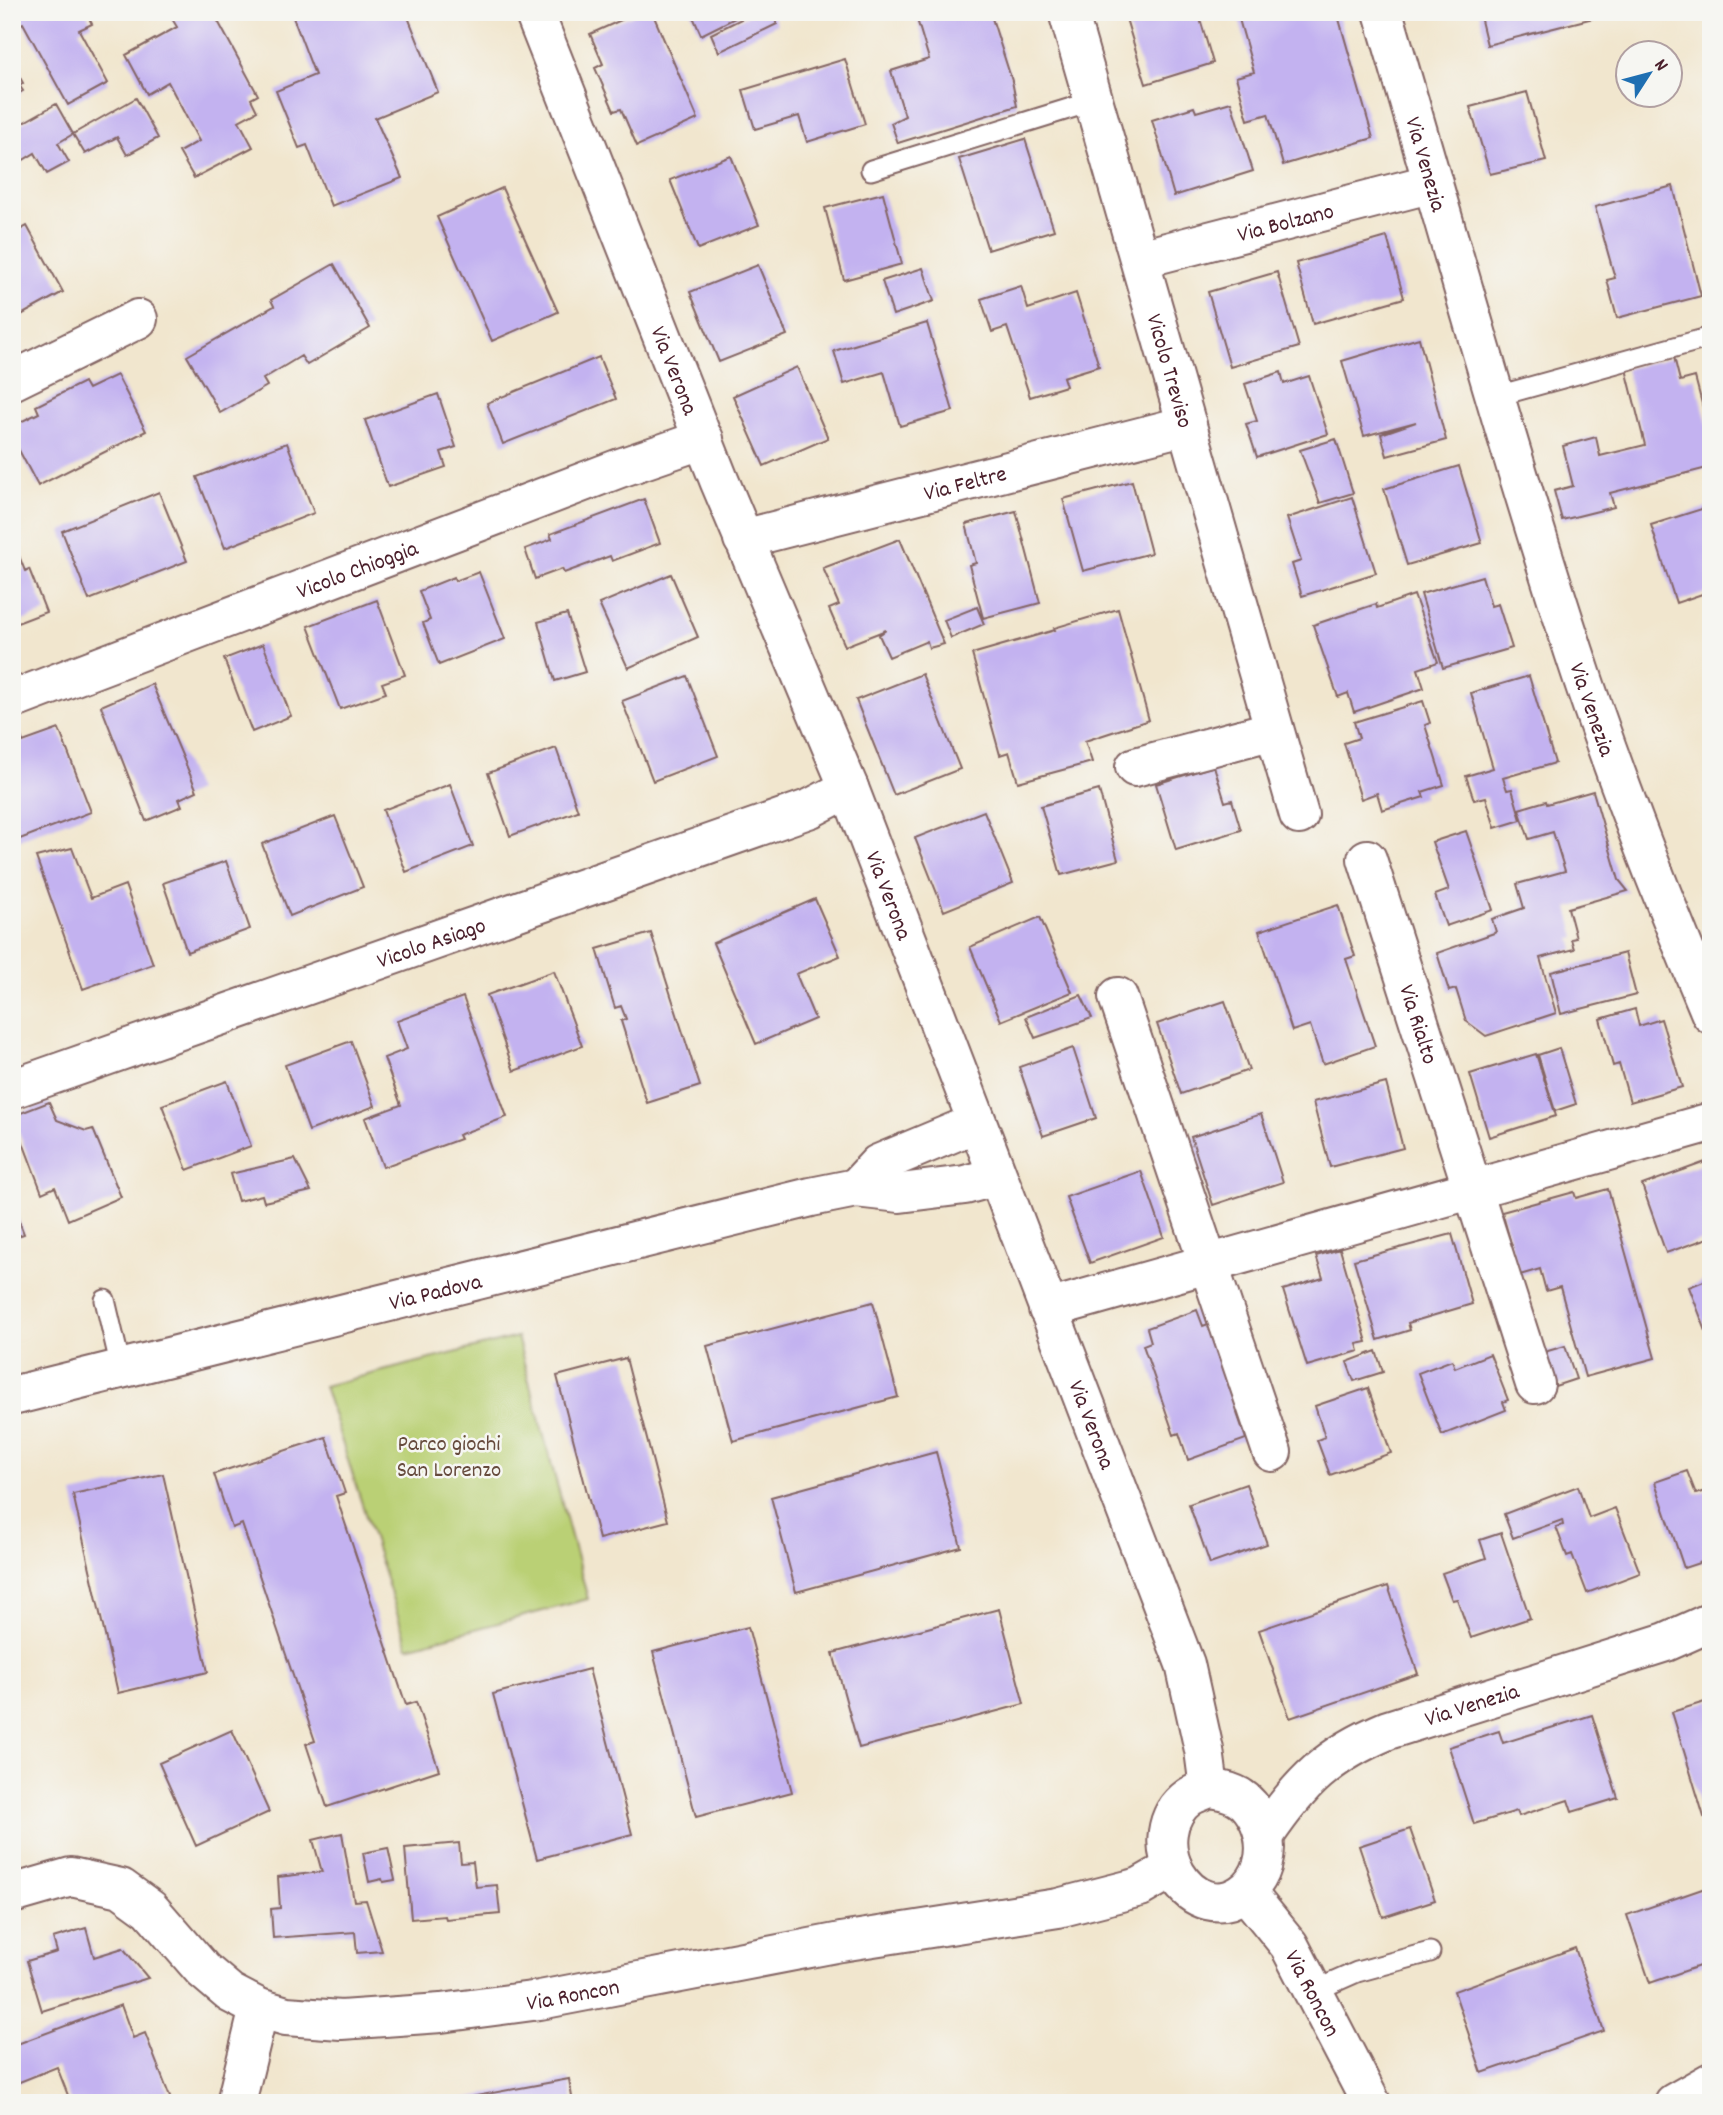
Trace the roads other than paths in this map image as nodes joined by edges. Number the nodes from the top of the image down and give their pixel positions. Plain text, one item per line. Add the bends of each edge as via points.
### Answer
1 (534, 12) edge
2 (1068, 12) edge
3 (1383, 12) edge
4 (1094, 101) junction
5 (871, 170) dead end
6 (1433, 183) junction
7 (1140, 260) junction
8 (138, 319) dead end
9 (1711, 337) edge
10 (12, 381) edge
11 (1494, 397) junction
12 (1187, 425) junction
13 (704, 439) junction
14 (743, 539) junction
15 (12, 700) edge
16 (1275, 730) junction
17 (1135, 767) dead end
18 (849, 788) junction
19 (1299, 815) dead end
20 (1367, 859) dead end
21 (1118, 998) dead end
22 (1711, 1014) edge
23 (12, 1089) edge
24 (1711, 1122) edge
25 (976, 1123) junction
26 (996, 1176) junction
27 (856, 1188) junction
28 (1473, 1189) junction
29 (1208, 1264) junction
30 (105, 1300) dead end
31 (1048, 1309) junction
32 (121, 1368) junction
33 (1535, 1384) dead end
34 (12, 1396) edge
35 (1272, 1452) dead end
36 (1711, 1622) edge
37 (1209, 1788) junction
38 (1265, 1835) junction
39 (1173, 1868) junction
40 (1246, 1892) junction
41 (12, 1894) edge
42 (1430, 1952) dead end
43 (1314, 1991) junction
44 (259, 2008) junction
45 (1711, 2082) edge
46 (236, 2103) edge
47 (1371, 2103) edge
48 (1674, 2103) edge

1 - 13 street, Via Verona
2 - 4 street, Vicolo Treviso
3 - 6 street, Via Venezia
4 - 5 lane
4 - 7 street, Vicolo Treviso
6 - 7 street, Via Bolzano
6 - 11 street, Via Venezia
7 - 12 street, Vicolo Treviso
8 - 10 street
9 - 11 lane
11 - 22 street, Via Venezia via 1574,653 1634,823
12 - 14 street, Via Feltre
12 - 16 street, Vicolo Treviso
13 - 14 street, Via Verona
13 - 15 street, Vicolo Chioggia
14 - 18 street, Via Verona
16 - 17 street
16 - 19 street, Vicolo Treviso
18 - 23 street, Vicolo Asiago via 811,808
18 - 25 street, Via Verona
20 - 28 street, Via Rialto
21 - 29 street
24 - 28 street
25 - 26 street, Via Verona
25 - 27 street via 878,1164
26 - 27 street, Via Padova via 900,1193
26 - 31 street, Via Verona
27 - 32 street, Via Padova
28 - 29 street
28 - 33 street, Via Rialto
29 - 31 street
29 - 35 street
30 - 32 lane
31 - 37 street, Via Verona via 1185,1664
32 - 34 street, Via Padova
36 - 38 street, Via Venezia via 1666,1642 1355,1744 1312,1776
37 - 38 street via 1229,1790 1242,1798 1254,1810
37 - 39 street via 1189,1797 1170,1823 1166,1841
38 - 40 street via 1260,1873
39 - 40 street via 1184,1887 1197,1897 1216,1902
39 - 44 street, Via Roncon via 1140,1887 1058,1908 842,1942 540,2000 341,2020 286,2016
40 - 43 street, Via Roncon via 1289,1945
41 - 44 street, Via Roncon via 71,1877 121,1888 150,1909 203,1970 230,1993
42 - 43 lane via 1357,1972
43 - 47 street, Via Roncon
44 - 46 street
45 - 48 street

